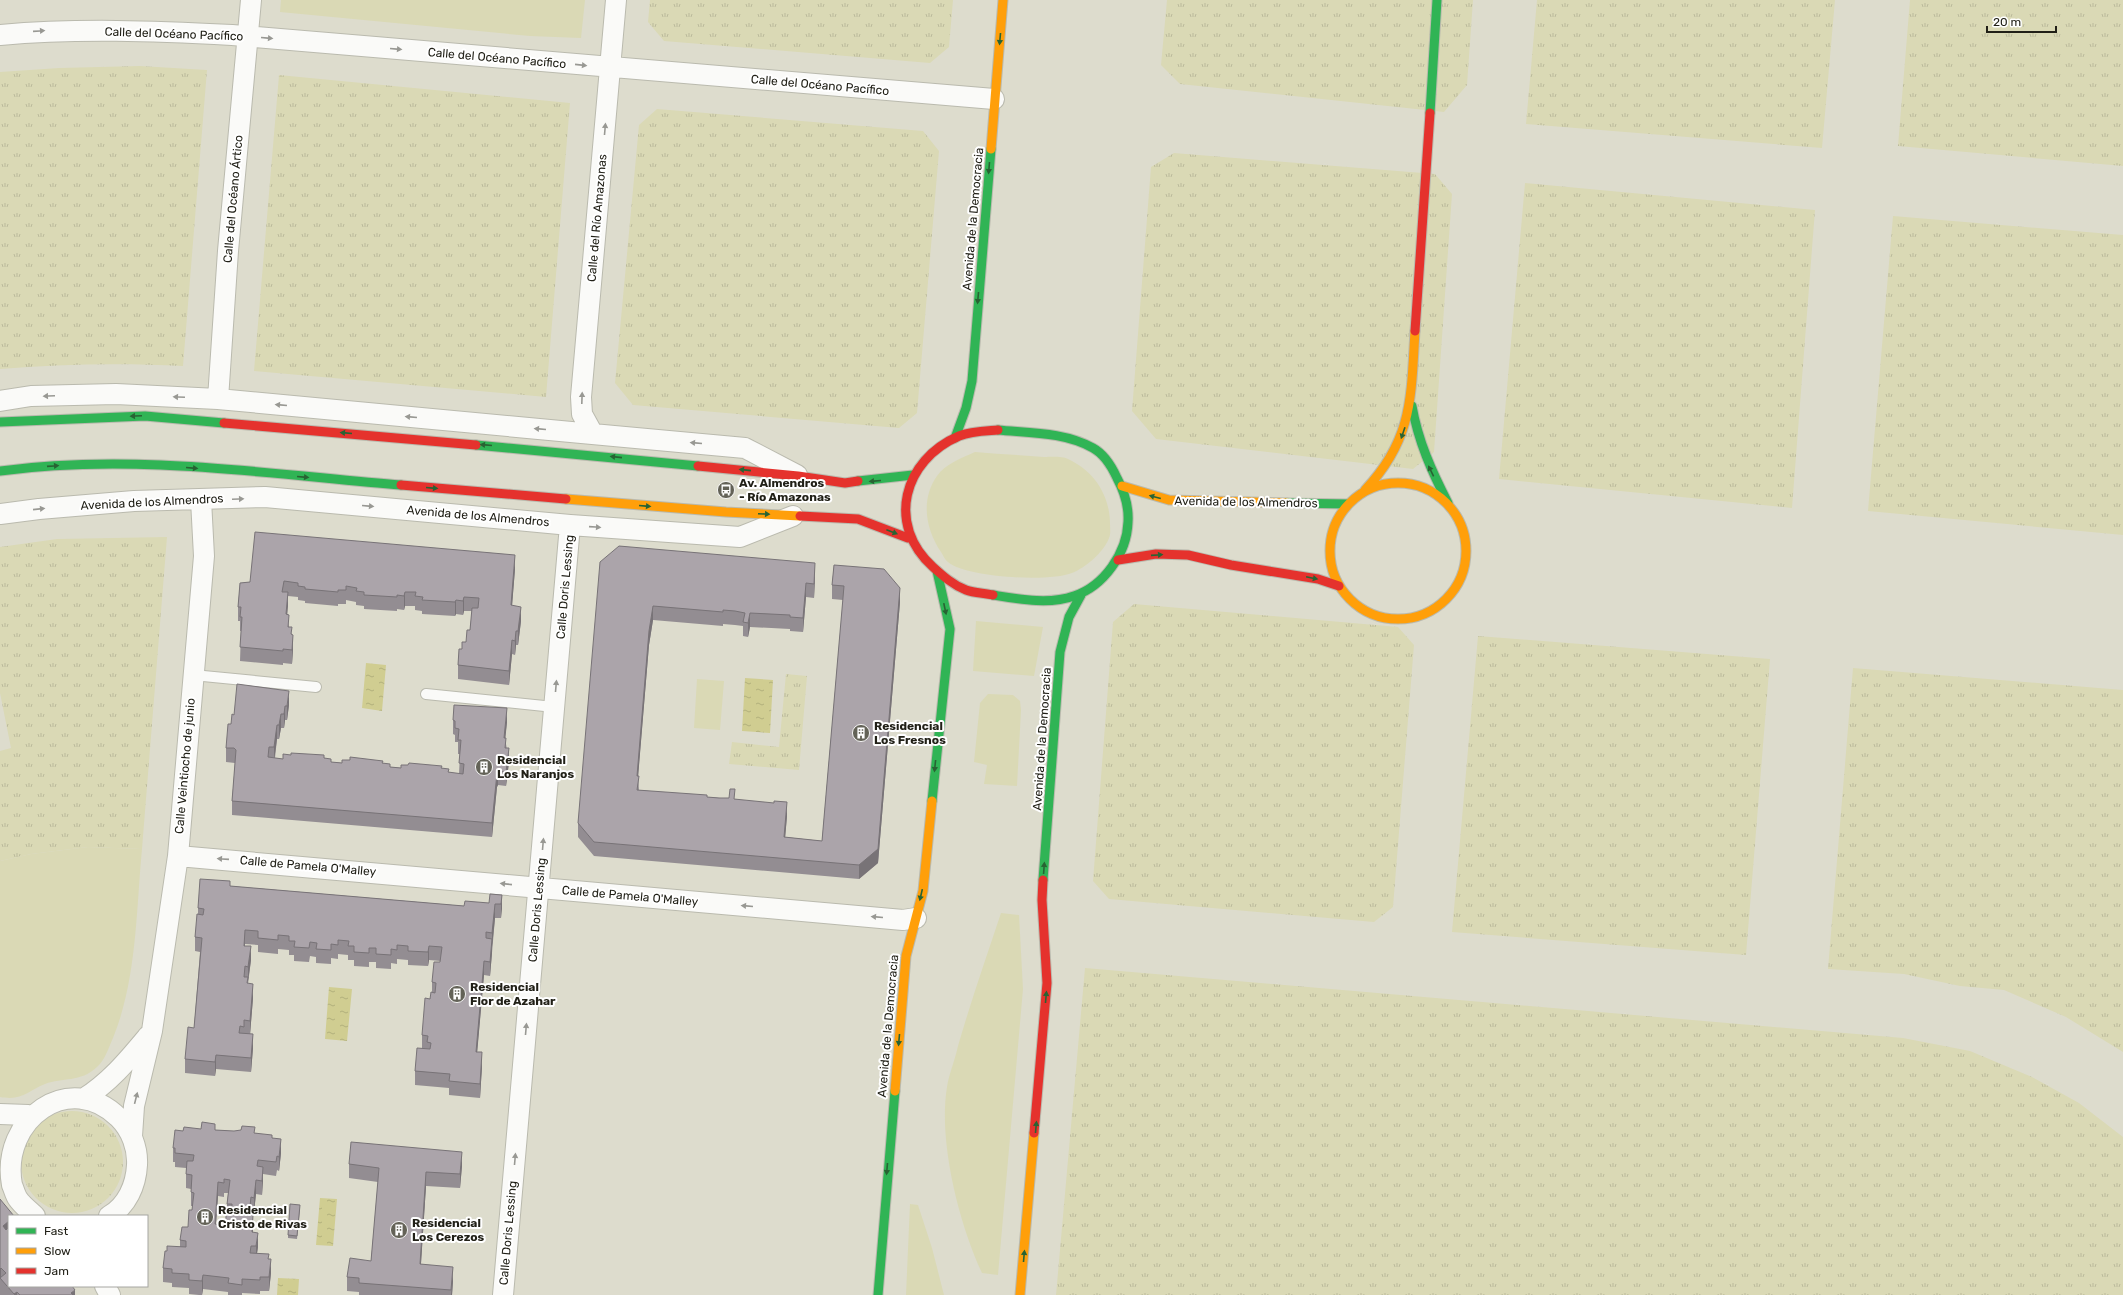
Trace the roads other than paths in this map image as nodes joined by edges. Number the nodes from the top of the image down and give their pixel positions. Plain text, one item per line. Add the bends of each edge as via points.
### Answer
1 (251, 0) edge
2 (616, 0) edge
3 (1003, 0) edge
4 (1437, 0) edge
5 (0, 34) edge
6 (246, 36) junction
7 (610, 68) junction
8 (994, 99) junction
9 (106, 394) junction
10 (1411, 395) junction
11 (218, 399) junction
12 (0, 400) edge
13 (350, 411) junction
14 (77, 418) junction
15 (0, 422) edge
16 (593, 434) junction
17 (385, 436) junction
18 (955, 438) junction
19 (0, 471) edge
20 (913, 475) junction
21 (798, 476) junction
22 (364, 483) junction
23 (1122, 486) junction
24 (1366, 490) junction
25 (201, 500) junction
26 (328, 503) junction
27 (1348, 504) junction
28 (1449, 505) junction
29 (0, 514) edge
30 (793, 516) junction
31 (570, 525) junction
32 (908, 538) junction
33 (1118, 560) junction
34 (937, 571) junction
35 (1339, 586) junction
36 (1081, 595) junction
37 (193, 675) junction
38 (316, 687) dead end
39 (426, 694) dead end
40 (554, 707) junction
41 (178, 856) junction
42 (539, 887) junction
43 (916, 918) junction
44 (152, 1031) junction
45 (83, 1099) junction
46 (0, 1114) edge
47 (28, 1115) junction
48 (132, 1136) junction
49 (3, 1168) edge
50 (34, 1215) edge
51 (113, 1215) edge
52 (503, 1295) edge
53 (878, 1295) edge
54 (1020, 1295) edge

1 - 6 street, Calle del Océano Ártico
2 - 7 street, Calle del Río Amazonas
3 -> 8 street, Avenida de la Democracia
4 - 10 street
5 -> 6 street, Calle del Océano Pacífico via 112,30
6 -> 7 street, Calle del Océano Pacífico
6 - 11 street, Calle del Océano Ártico
7 - 8 street, Calle del Océano Pacífico
16 -> 7 street, Calle del Río Amazonas via 582,414 581,397
8 -> 18 street, Avenida de la Democracia via 972,381
11 -> 9 street
9 -> 12 street via 31,396
9 - 14 street
10 -> 24 street via 1396,454 1383,473
28 -> 10 street via 1423,455 1415,428
13 -> 11 street
16 -> 13 street
13 - 17 street
14 - 15 street
17 -> 14 street via 145,416
21 -> 16 street via 745,448
21 -> 17 street
18 - 20 street via 925,460
18 - 23 street via 973,432 998,430 1060,437 1095,448 1112,467
19 -> 22 street, Avenida de los Almendros via 97,463 153,464
20 -> 21 street via 844,484
20 - 32 street via 906,494 904,516
22 - 26 street
22 -> 30 street, Avenida de los Almendros
27 -> 23 street, Avenida de los Almendros via 1169,500
23 - 33 street via 1128,527
24 - 27 street
24 - 28 street via 1387,483 1408,483 1430,491
25 -> 26 street, Avenida de los Almendros via 265,498
29 -> 25 street, Avenida de los Almendros via 134,501
25 - 37 street, Calle Veintiocho de junio via 204,556
26 -> 31 street, Avenida de los Almendros
27 - 35 street via 1336,522 1330,543 1330,565
28 - 35 street via 1461,525 1466,548 1464,571 1454,591 1437,608 1416,618 1374,614 1355,604
31 -> 30 street, Avenida de los Almendros via 740,537
30 -> 32 street, Avenida de los Almendros via 858,519
40 -> 31 street, Calle Doris Lessing
32 - 34 street via 924,561
33 -> 35 street via 1156,554 1188,554 1231,565 1318,579
33 - 36 street via 1098,582
34 - 36 street via 963,589 1000,596 1041,600
34 -> 43 street, Avenida de la Democracia via 950,629 922,891
54 -> 36 street, Avenida de la Democracia via 1047,982 1042,900 1056,696 1060,652 1069,617
37 - 38 lane
37 - 41 street, Calle Veintiocho de junio
39 - 40 lane
42 -> 40 street, Calle Doris Lessing
42 -> 41 street, Calle de Pamela O'Malley
41 - 44 street, Calle Veintiocho de junio
43 -> 42 street, Calle de Pamela O'Malley via 903,920
52 -> 42 street, Calle Doris Lessing
43 -> 53 street, Avenida de la Democracia via 906,956
44 - 45 street via 120,1070
48 -> 44 street, Calle Veintiocho de junio via 134,1106
45 - 47 street via 57,1100 44,1104
45 - 48 street via 98,1103 112,1111 124,1122
46 - 47 street
47 - 49 street via 18,1127
48 - 51 street via 138,1156 136,1177 129,1196
49 - 50 street via 18,1199

